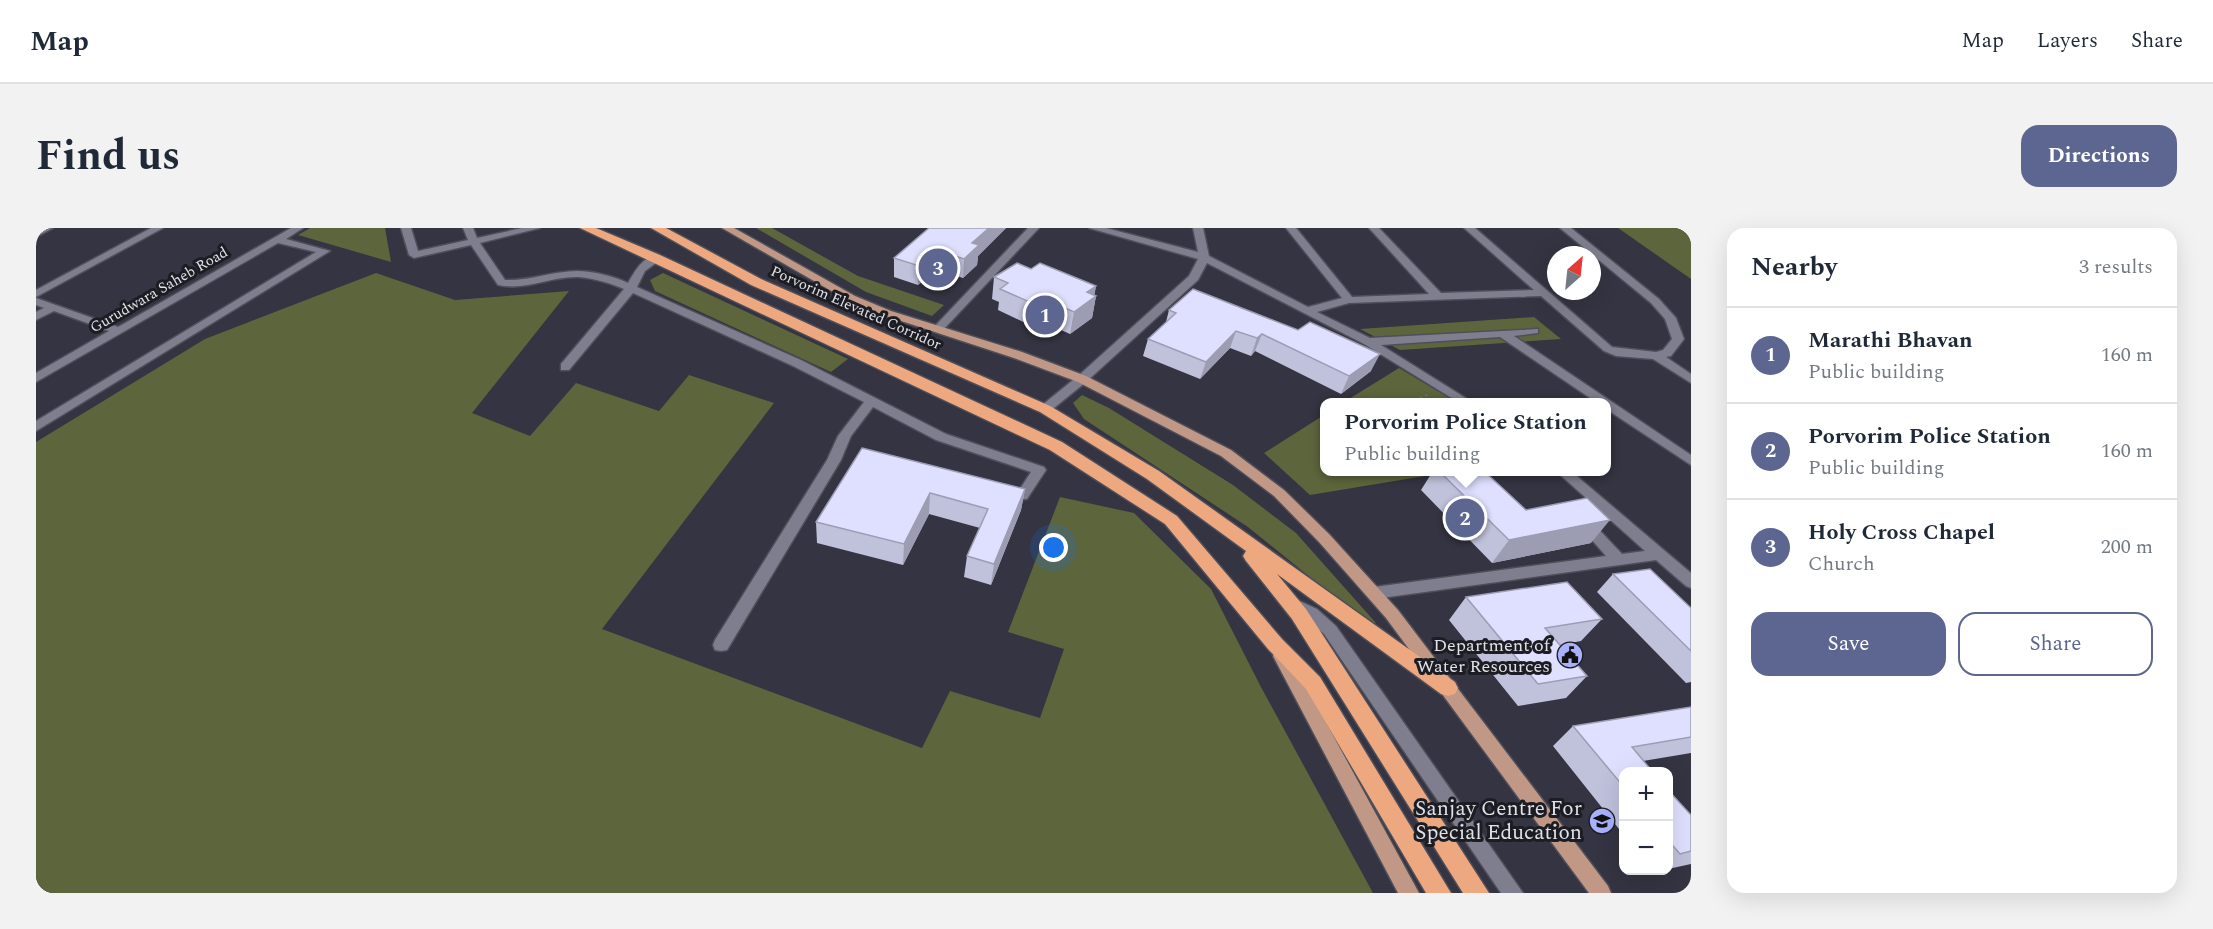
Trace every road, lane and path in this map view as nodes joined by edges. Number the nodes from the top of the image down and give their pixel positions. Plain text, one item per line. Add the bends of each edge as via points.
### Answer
1 (48, 228) edge
2 (158, 228) edge
3 (298, 228) edge
4 (406, 228) edge
5 (468, 228) edge
6 (535, 228) edge
7 (586, 228) edge
8 (657, 228) edge
9 (727, 228) edge
10 (1034, 228) edge
11 (1094, 228) edge
12 (1198, 228) edge
13 (1291, 228) edge
14 (1374, 228) edge
15 (1469, 228) edge
16 (1565, 228) edge
17 (36, 234) edge
18 (277, 240) junction
19 (474, 242) junction
20 (656, 258) junction
21 (1204, 258) junction
22 (630, 289) junction
23 (1544, 293) junction
24 (36, 294) edge
25 (1438, 297) junction
26 (1349, 300) junction
27 (36, 301) edge
28 (54, 307) junction
29 (1305, 311) junction
30 (36, 317) edge
31 (938, 329) junction
32 (119, 331) junction
33 (1534, 331) dead end
34 (1502, 333) junction
35 (1368, 342) junction
36 (1656, 356) junction
37 (1393, 358) junction
38 (1372, 361) edge
39 (565, 366) dead end
40 (36, 378) edge
41 (1082, 379) junction
42 (1691, 379) edge
43 (1459, 398) edge
44 (1599, 398) edge
45 (872, 401) junction
46 (1611, 406) edge
47 (1045, 409) junction
48 (36, 427) edge
49 (1691, 460) edge
50 (1570, 476) edge
51 (994, 497) edge
52 (1609, 510) junction
53 (1234, 533) junction
54 (1660, 554) junction
55 (1619, 560) junction
56 (1691, 582) edge
57 (1374, 593) junction
58 (1288, 601) junction
59 (1275, 644) junction
60 (721, 645) dead end
61 (1448, 688) junction
62 (1409, 893) edge
63 (1439, 893) edge
64 (1477, 893) edge
65 (1513, 893) edge
66 (1601, 893) edge

1 - 17 street
2 - 24 street
3 - 18 street, Gurudwara Saheb Road
4 - 19 street via 414,255
5 - 19 street
6 - 19 street
7 - 20 highway
8 - 47 highway, Porvorim Elevated Corridor via 756,282
9 - 31 main road via 851,298
10 - 31 street
11 - 21 street
12 - 21 street
13 - 26 street
14 - 25 street
15 - 23 street
16 - 36 street via 1655,301 1670,318 1678,339 1667,353
18 - 32 street, Gurudwara Saheb Road
18 - 48 street via 325,251
19 - 22 street via 498,279 509,285 578,274 615,281
20 - 22 street via 641,269
20 - 59 highway via 1056,446 1171,520
21 - 29 street
21 - 41 street via 1194,278
22 - 39 street
22 - 45 street
23 - 25 street
23 - 36 street via 1608,349
25 - 26 street
26 - 29 street
27 - 28 street
28 - 30 street
28 - 32 street
29 - 35 street via 1315,324
31 - 41 main road
32 - 40 street, Gurudwara Saheb Road
33 - 34 street
34 - 35 street
34 - 44 street
35 - 37 street
36 - 42 street
37 - 38 street
37 - 43 street
41 - 47 street
41 - 57 main road via 1226,453 1279,493
45 - 51 street via 941,437 1039,470 1022,496
45 - 60 street via 846,431 834,460
46 - 49 street
47 - 53 highway, Porvorim Elevated Corridor via 1153,474
50 - 52 street
52 - 54 street
52 - 55 street via 1576,515
53 - 58 highway
53 - 61 highway, Porvorim Elevated Corridor
54 - 55 street
54 - 56 street
55 - 57 street
57 - 61 main road
58 - 64 highway
58 - 65 street via 1311,613 1330,630
59 - 62 main road
59 - 63 highway via 1313,683
61 - 66 main road

